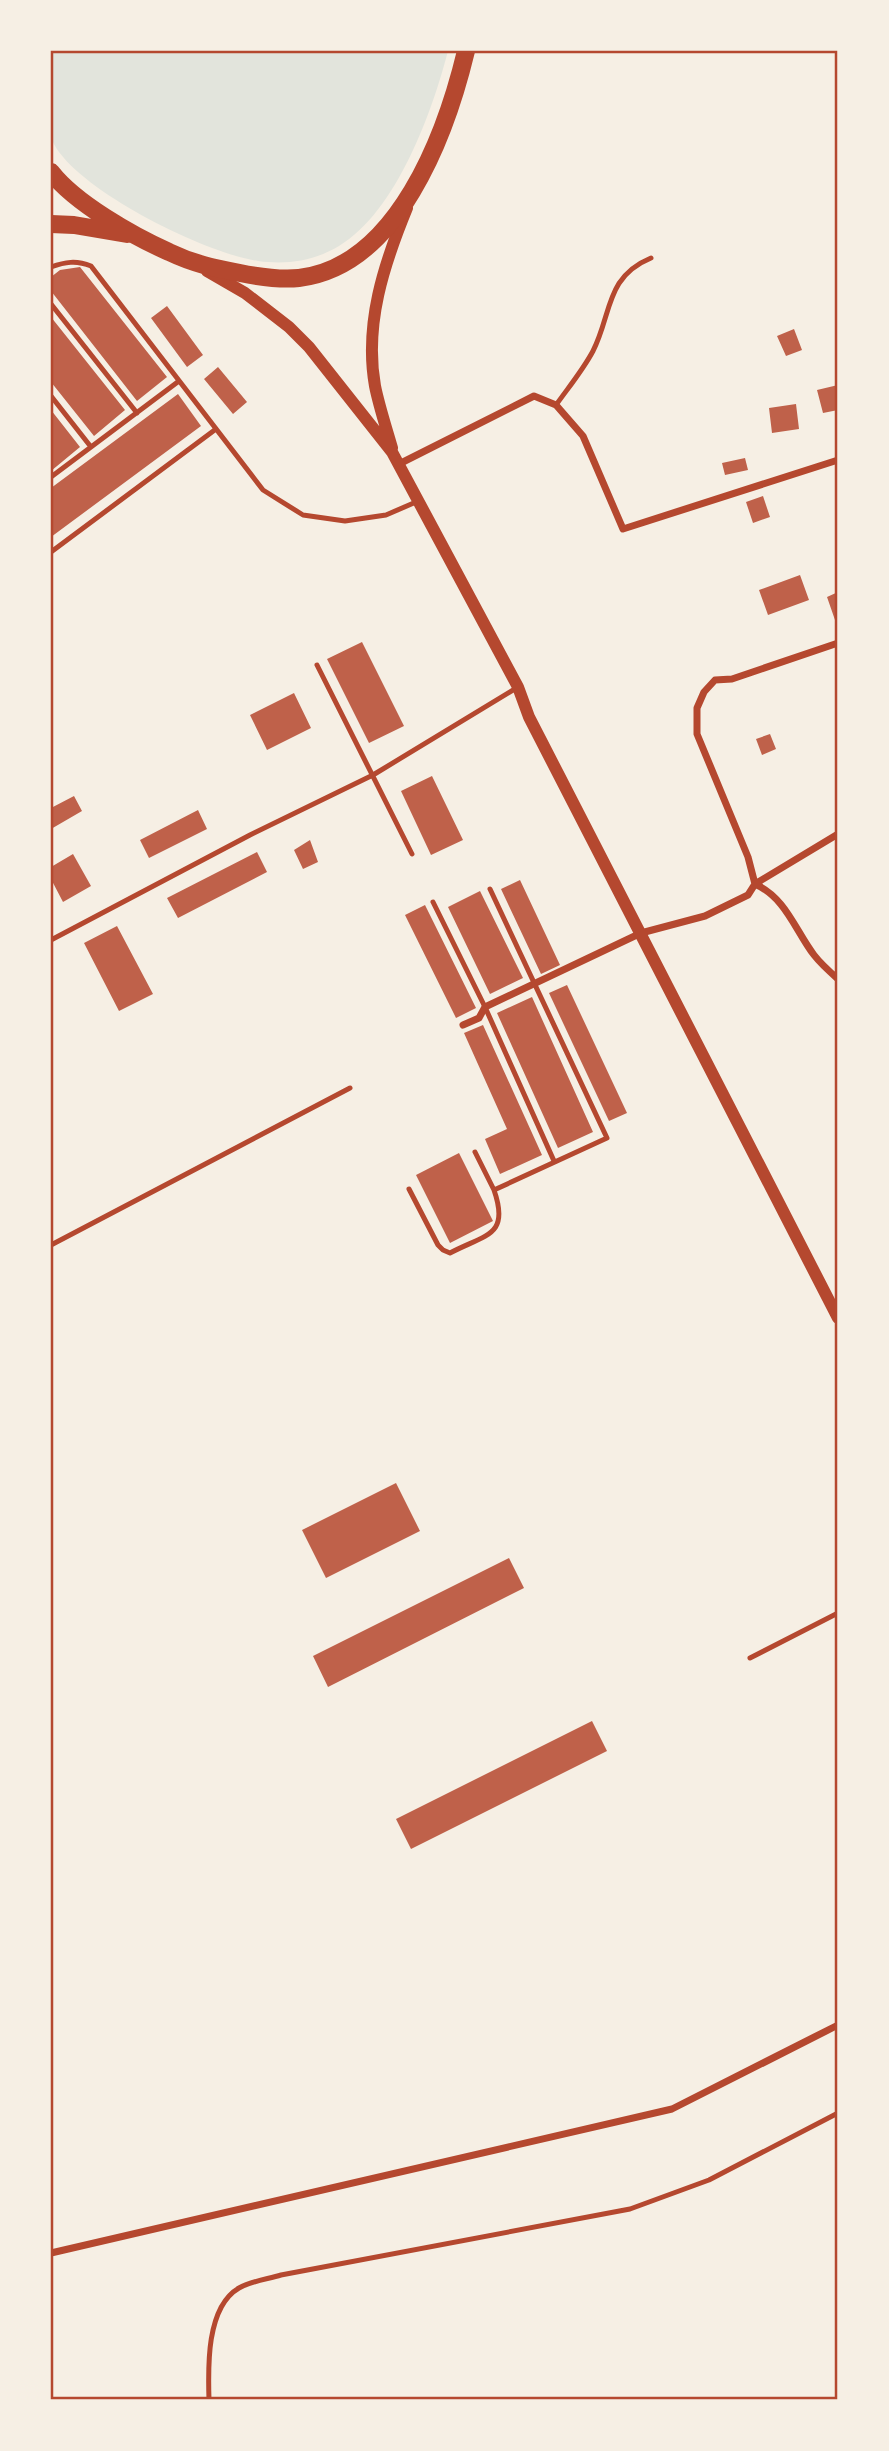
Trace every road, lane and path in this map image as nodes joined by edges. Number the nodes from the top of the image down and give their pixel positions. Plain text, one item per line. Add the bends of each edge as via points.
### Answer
1 (467, 51) edge
2 (51, 172) edge
3 (414, 191) junction
4 (51, 223) edge
5 (135, 236) junction
6 (651, 258) dead end
7 (198, 265) junction
8 (51, 267) edge
9 (51, 304) edge
10 (179, 381) junction
11 (51, 396) edge
12 (556, 405) junction
13 (137, 413) junction
14 (216, 429) junction
15 (91, 447) junction
16 (396, 458) junction
17 (838, 460) edge
18 (51, 477) edge
19 (419, 501) junction
20 (51, 552) edge
21 (838, 643) edge
22 (317, 665) dead end
23 (518, 687) junction
24 (373, 775) junction
25 (838, 834) edge
26 (412, 853) dead end
27 (755, 884) junction
28 (490, 889) dead end
29 (433, 902) dead end
30 (641, 933) junction
31 (51, 940) edge
32 (838, 979) edge
33 (536, 984) junction
34 (485, 1007) junction
35 (463, 1025) dead end
36 (350, 1087) dead end
37 (475, 1152) dead end
38 (554, 1161) junction
39 (409, 1189) dead end
40 (494, 1190) junction
41 (51, 1245) edge
42 (838, 1318) edge
43 (838, 1613) edge
44 (750, 1658) dead end
45 (838, 2025) edge
46 (838, 2113) edge
47 (51, 2253) edge
48 (209, 2400) edge

1 - 3 main road via 445,126
2 - 5 main road via 71,192
3 - 7 main road via 365,246 317,274 270,278
3 - 16 street via 375,306 375,385
4 - 5 main road
5 - 7 main road
6 - 12 lane via 634,265 617,286 593,351
7 - 16 street via 289,327
8 - 10 lane via 81,262 91,267
9 - 13 lane
10 - 13 lane
10 - 14 lane
11 - 15 lane
12 - 16 street via 534,396
12 - 17 street via 583,436 623,529
13 - 15 lane
14 - 19 lane via 263,490 303,515 345,521 386,515
14 - 20 lane
15 - 18 lane
16 - 19 street
19 - 23 street
21 - 27 street via 715,680 697,708 697,734
22 - 24 lane
23 - 24 lane
23 - 30 street via 529,717
24 - 26 lane
24 - 31 lane
25 - 27 street
27 - 30 street via 748,895 705,916
27 - 32 street via 769,890 813,954
28 - 33 lane
29 - 34 lane
30 - 33 street
30 - 42 street
33 - 34 street
33 - 38 lane via 607,1138
34 - 35 street via 480,1018
34 - 38 lane
36 - 41 lane
37 - 40 lane
38 - 40 lane
39 - 40 lane via 438,1245 450,1252 496,1229 501,1220
43 - 44 lane
45 - 47 street via 672,2109
46 - 48 lane via 709,2180 630,2209 281,2275 239,2288 223,2302 215,2320

